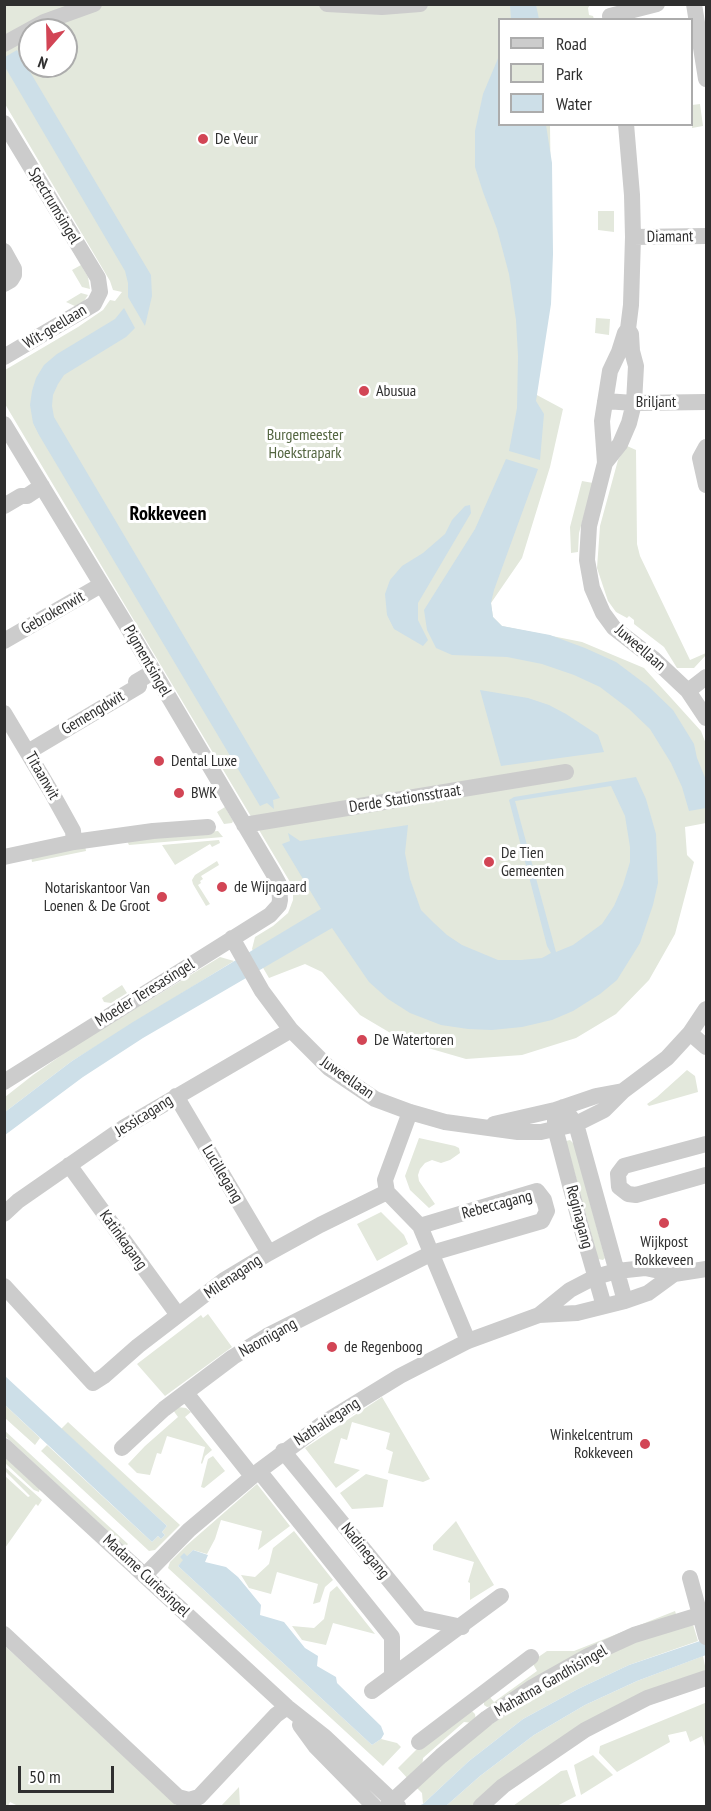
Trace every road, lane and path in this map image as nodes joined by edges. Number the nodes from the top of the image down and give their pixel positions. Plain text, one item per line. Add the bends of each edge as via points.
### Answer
1 (94, 4) edge
2 (327, 4) edge
3 (420, 4) edge
4 (657, 4) edge
5 (694, 4) edge
6 (609, 11) edge
7 (4, 44) edge
8 (706, 79) edge
9 (4, 123) edge
10 (626, 126) edge
11 (706, 236) edge
12 (633, 237) junction
13 (4, 251) edge
14 (4, 284) edge
15 (100, 292) joint
16 (628, 329) junction
17 (4, 357) edge
18 (605, 401) junction
19 (706, 402) edge
20 (634, 403) junction
21 (4, 424) edge
22 (706, 447) edge
23 (605, 463) junction
24 (706, 485) edge
25 (42, 486) junction
26 (4, 506) edge
27 (101, 585) junction
28 (4, 641) edge
29 (153, 672) junction
30 (706, 677) edge
31 (688, 691) junction
32 (4, 713) edge
33 (706, 718) edge
34 (28, 752) junction
35 (566, 772) dead end
36 (244, 825) junction
37 (208, 827) dead end
38 (74, 842) junction
39 (4, 857) edge
40 (280, 900) joint
41 (232, 938) junction
42 (706, 1009) edge
43 (291, 1030) junction
44 (690, 1033) junction
45 (706, 1047) edge
46 (4, 1082) edge
47 (623, 1091) junction
48 (176, 1096) junction
49 (559, 1109) junction
50 (410, 1112) junction
51 (576, 1124) junction
52 (484, 1127) junction
53 (555, 1128) junction
54 (706, 1144) edge
55 (69, 1165) junction
56 (706, 1175) edge
57 (387, 1192) junction
58 (4, 1214) edge
59 (420, 1226) junction
60 (269, 1253) junction
61 (432, 1253) junction
62 (706, 1269) edge
63 (616, 1271) junction
64 (674, 1274) junction
65 (596, 1277) junction
66 (4, 1286) edge
67 (625, 1301) junction
68 (604, 1306) junction
69 (177, 1315) junction
70 (539, 1315) junction
71 (468, 1341) junction
72 (186, 1393) junction
73 (4, 1446) edge
74 (122, 1448) dead end
75 (283, 1451) junction
76 (255, 1473) junction
77 (145, 1575) junction
78 (690, 1578) dead end
79 (501, 1596) dead end
80 (703, 1613) edge
81 (462, 1627) junction
82 (4, 1634) edge
83 (706, 1637) edge
84 (531, 1657) dead end
85 (392, 1676) junction
86 (706, 1678) edge
87 (372, 1692) dead end
88 (471, 1702) junction
89 (287, 1707) junction
90 (487, 1718) junction
91 (419, 1742) dead end
92 (393, 1805) edge
93 (374, 1806) edge
94 (481, 1806) edge

1 - 7 street via 44,22
2 - 3 street
4 - 6 street
5 - 8 street
9 - 15 street, Spectrumsingel via 98,278
10 - 12 street, Juweellaan
11 - 12 street, Diamant
12 - 16 street, Juweellaan
13 - 14 street via 15,268 11,280
15 - 17 street, Wit-geellaan via 94,304
16 - 18 street, Juweellaan via 610,371
16 - 20 street, Juweellaan via 636,366
18 - 20 street, Briljant
18 - 23 street, Juweellaan
19 - 20 street, Briljant
20 - 23 street, Juweellaan via 620,444
21 - 25 street, Pigmentsingel
22 - 24 street via 700,458
23 - 31 street, Juweellaan via 589,526 586,560 592,588 614,628
25 - 26 street
25 - 27 street, Pigmentsingel
27 - 28 street, Gebrokenwit
27 - 29 street, Pigmentsingel
29 - 34 street, Gemengdwit via 136,682 139,686
29 - 36 street, Pigmentsingel
30 - 31 street
31 - 33 street, Juweellaan
32 - 34 street, Titaanwit
34 - 38 street, Titaanwit via 73,831
35 - 36 street, Derde Stationsstraat
36 - 40 street, Pigmentsingel via 279,884
37 - 38 street
38 - 39 street
40 - 41 street, Moeder Teresasingel via 270,915
41 - 43 street, Juweellaan via 262,991
41 - 46 street, Moeder Teresasingel
42 - 44 street, Juweellaan
43 - 48 street, Jessicagang
43 - 50 street, Juweellaan via 328,1068 375,1099
44 - 45 street
44 - 47 street, Juweellaan via 667,1058
47 - 49 street, Juweellaan
47 - 51 street, Juweellaan via 604,1110
48 - 55 street, Jessicagang
48 - 60 street, Lucillegang
49 - 51 street, Reginagang
49 - 52 street, Juweellaan
49 - 53 street, Reginagang
50 - 52 street, Juweellaan
50 - 57 street via 385,1180
51 - 53 street
51 - 63 street, Reginagang
52 - 53 street, Juweellaan via 518,1132
53 - 65 street, Reginagang
54 - 56 street via 624,1166 618,1174 619,1187 636,1195
55 - 58 street, Jessicagang
55 - 69 street, Katinkagang
57 - 59 street
57 - 60 street, Milenagang
59 - 61 street
59 - 61 street, Rebeccagang via 537,1191 544,1200 546,1211 542,1221
60 - 69 street, Milenagang
61 - 71 street
61 - 72 street, Naomigang via 267,1336
62 - 64 street, Nathaliegang
63 - 64 street, Nathaliegang via 645,1268
63 - 65 street, Nathaliegang
63 - 67 street, Reginagang
64 - 67 street, Nathaliegang via 648,1293
65 - 68 street, Reginagang
65 - 70 street, Nathaliegang via 570,1290
66 - 69 street, Milenagang via 93,1383
67 - 68 street, Nathaliegang
68 - 70 street, Nathaliegang via 577,1313
70 - 71 street, Nathaliegang
71 - 75 street, Nathaliegang via 400,1376
72 - 74 street, Naomigang
72 - 76 street, Nadinegang
73 - 77 street, Madame Curiesingel
75 - 76 street, Nathaliegang
75 - 81 street, Nadinegang via 420,1618
76 - 77 street, Nathaliegang via 189,1530
76 - 85 street, Nadinegang via 392,1637
77 - 89 street, Madame Curiesingel
78 - 80 street
79 - 81 street
80 - 83 street
80 - 90 street, Mahatma Gandhisingel via 634,1635 588,1656
81 - 85 street
82 - 89 street via 160,1781 178,1797 189,1800 200,1797
84 - 88 street, Mahatma Gandhisingel
85 - 87 street
86 - 94 street via 647,1698 585,1730 503,1786
88 - 90 street
88 - 91 street, Mahatma Gandhisingel
89 - 92 street, Madame Curiesingel via 325,1737
89 - 93 street, Madame Curiesingel via 316,1747
90 - 92 street, Mahatma Gandhisingel via 441,1756

